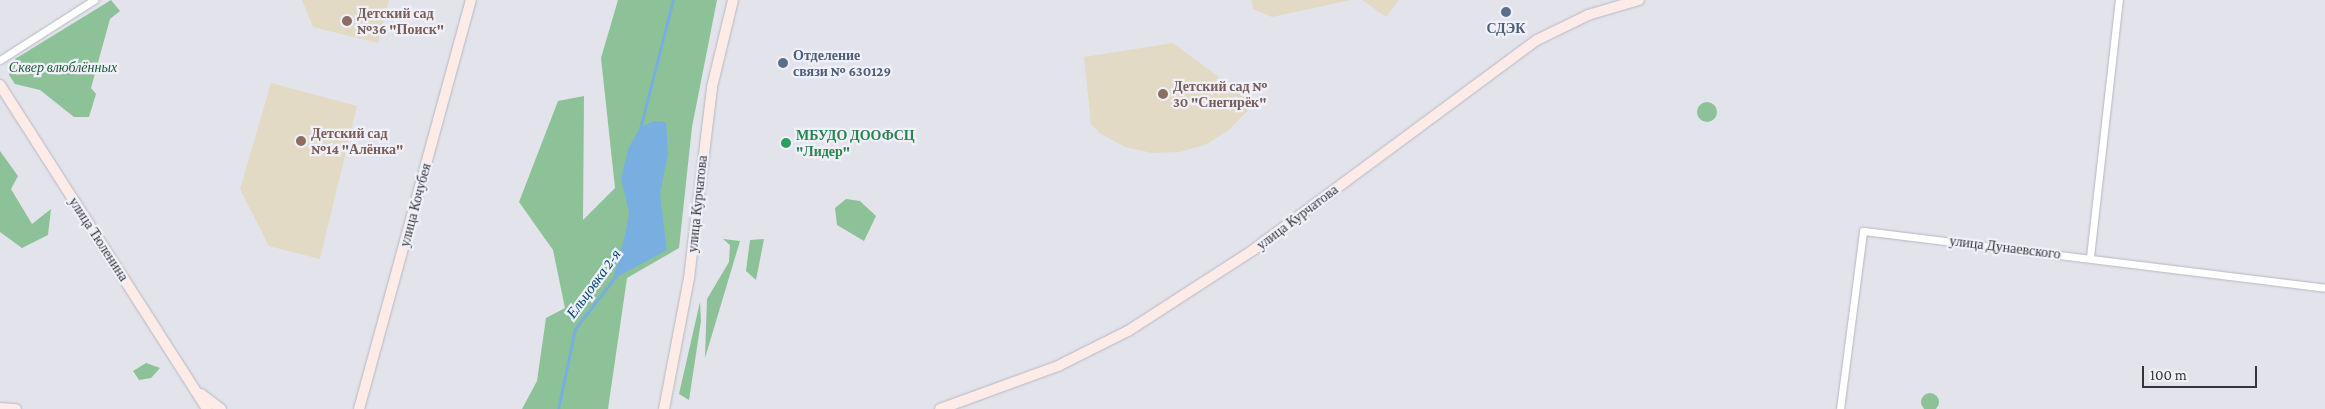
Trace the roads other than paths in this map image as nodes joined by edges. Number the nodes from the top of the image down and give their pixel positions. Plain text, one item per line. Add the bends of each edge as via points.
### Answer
1 (94, 0) edge
2 (471, 0) edge
3 (733, 0) edge
4 (1639, 0) edge
5 (2120, 0) edge
6 (0, 60) edge
7 (0, 85) edge
8 (2090, 257) junction
9 (2325, 288) edge
10 (198, 392) junction
11 (0, 408) edge
12 (16, 409) edge
13 (207, 409) edge
14 (221, 409) edge
15 (360, 409) edge
16 (664, 409) edge
17 (940, 409) edge
18 (1840, 409) edge

1 - 6 street
2 - 15 main road, улица Кочубея
3 - 16 main road, улица Курчатова via 712,87 689,278
4 - 17 main road, улица Курчатова via 1588,15 1537,40 1253,250 1128,331 1058,366
5 - 8 street
7 - 10 main road, улица Тюленина
8 - 9 street, улица Дунаевского
8 - 18 street, улица Дунаевского via 1863,231
10 - 13 main road, улица Тюленина
10 - 14 main road
11 - 12 main road

